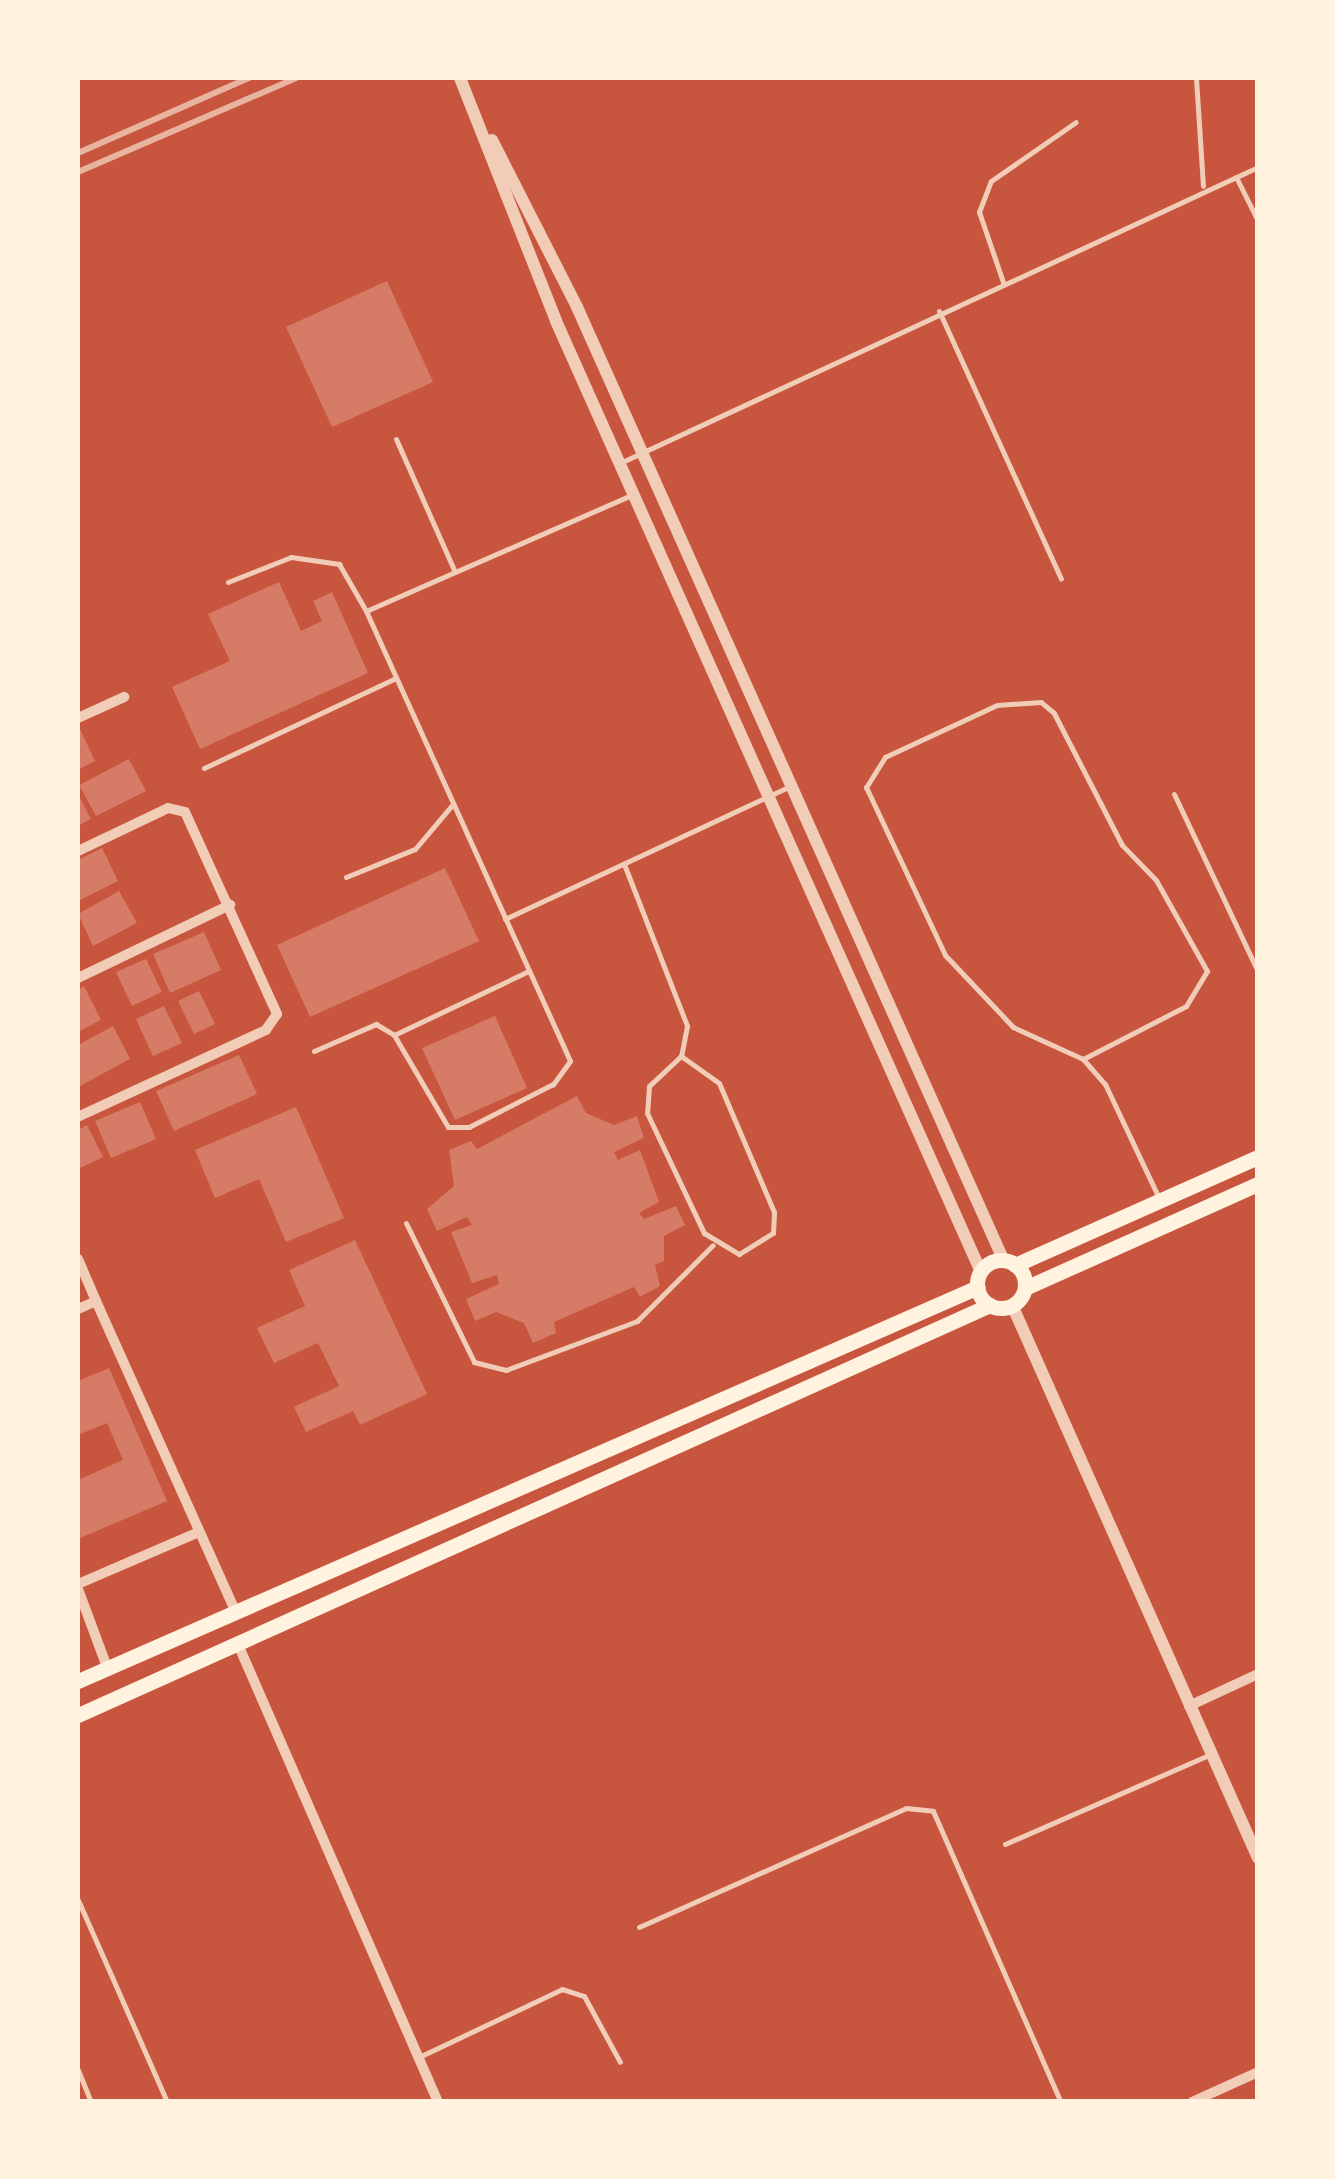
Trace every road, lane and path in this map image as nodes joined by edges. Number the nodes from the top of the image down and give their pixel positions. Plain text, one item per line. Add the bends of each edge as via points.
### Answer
1 (460, 78) edge
2 (1196, 78) edge
3 (467, 94) junction
4 (1076, 122) dead end
5 (1258, 167) edge
6 (1236, 176) junction
7 (1203, 186) junction
8 (1258, 221) edge
9 (1004, 282) junction
10 (940, 311) junction
11 (396, 439) dead end
12 (640, 454) junction
13 (622, 462) junction
14 (636, 493) junction
15 (455, 572) junction
16 (1061, 580) dead end
17 (228, 582) dead end
18 (366, 611) junction
19 (396, 678) junction
20 (124, 697) dead end
21 (78, 718) edge
22 (204, 768) dead end
23 (789, 786) junction
24 (1174, 794) dead end
25 (770, 795) junction
26 (454, 804) junction
27 (78, 851) edge
28 (624, 864) junction
29 (346, 878) dead end
30 (230, 905) junction
31 (505, 918) junction
32 (528, 970) junction
33 (1258, 972) edge
34 (78, 978) edge
35 (394, 1035) junction
36 (314, 1052) dead end
37 (681, 1056) junction
38 (1083, 1060) junction
39 (78, 1117) edge
40 (1258, 1157) edge
41 (1258, 1184) edge
42 (1160, 1200) junction
43 (406, 1223) dead end
44 (714, 1245) junction
45 (78, 1258) edge
46 (1010, 1263) junction
47 (979, 1279) junction
48 (1024, 1288) junction
49 (96, 1300) junction
50 (990, 1305) junction
51 (1012, 1306) junction
52 (78, 1309) edge
53 (199, 1532) junction
54 (78, 1587) edge
55 (236, 1613) junction
56 (237, 1642) junction
57 (107, 1667) junction
58 (1258, 1674) edge
59 (78, 1681) edge
60 (1188, 1706) junction
61 (78, 1714) edge
62 (1210, 1754) junction
63 (1006, 1844) dead end
64 (1258, 1858) edge
65 (78, 1900) edge
66 (639, 1927) dead end
67 (418, 2057) junction
68 (620, 2062) dead end
69 (78, 2070) edge
70 (1258, 2072) edge
71 (1201, 2100) edge
72 (92, 2102) edge
73 (167, 2102) edge
74 (438, 2102) edge
75 (1061, 2102) edge

1 - 3 street
2 - 7 lane
3 - 12 street via 577,307
3 - 13 street
4 - 9 lane via 990,181 979,212
5 - 6 lane
6 - 7 lane
6 - 8 lane
7 - 9 lane
9 - 10 lane
10 - 12 lane
10 - 16 lane
11 - 15 lane
12 - 13 lane
12 - 23 street
13 - 14 street
14 - 15 lane
14 - 25 street
15 - 18 lane
17 - 18 lane via 322,555 339,564
18 - 19 lane
19 - 22 lane
19 - 26 lane
20 - 21 street
23 - 25 lane
23 - 46 street
24 - 33 lane
25 - 28 lane
25 - 47 street
26 - 29 lane via 415,849
26 - 31 lane
27 - 30 street via 168,808 186,812
28 - 31 lane
28 - 37 lane via 683,1011
30 - 34 street
30 - 39 street via 276,1005 274,1023
31 - 32 lane
32 - 35 lane
32 - 35 lane via 570,1061 553,1084 469,1128 448,1127 431,1111
35 - 36 lane via 376,1024
37 - 44 lane via 657,1073 645,1098
37 - 44 lane via 720,1083 774,1212 764,1242 739,1254
38 - 38 lane via 1013,1027 975,994 946,955 866,787 886,757 997,706 1041,702 1054,712 1122,845 1156,880 1207,972 1186,1006
38 - 42 lane via 1105,1084
40 - 42 main road
41 - 48 main road
42 - 46 main road
43 - 44 lane via 474,1362 506,1370 637,1321
45 - 49 street
46 - 47 main road
46 - 48 main road
47 - 50 main road
47 - 55 main road
48 - 51 main road
49 - 52 street
49 - 53 street
50 - 51 main road
50 - 56 main road
51 - 60 street
53 - 54 street
53 - 55 street
54 - 57 street
55 - 57 main road
56 - 61 main road
56 - 67 street
57 - 59 main road
58 - 60 street
60 - 62 street
62 - 63 lane
62 - 64 street
65 - 73 lane
66 - 75 lane via 906,1808 933,1811
67 - 68 lane via 574,1990
67 - 74 street
69 - 72 lane
70 - 71 street

